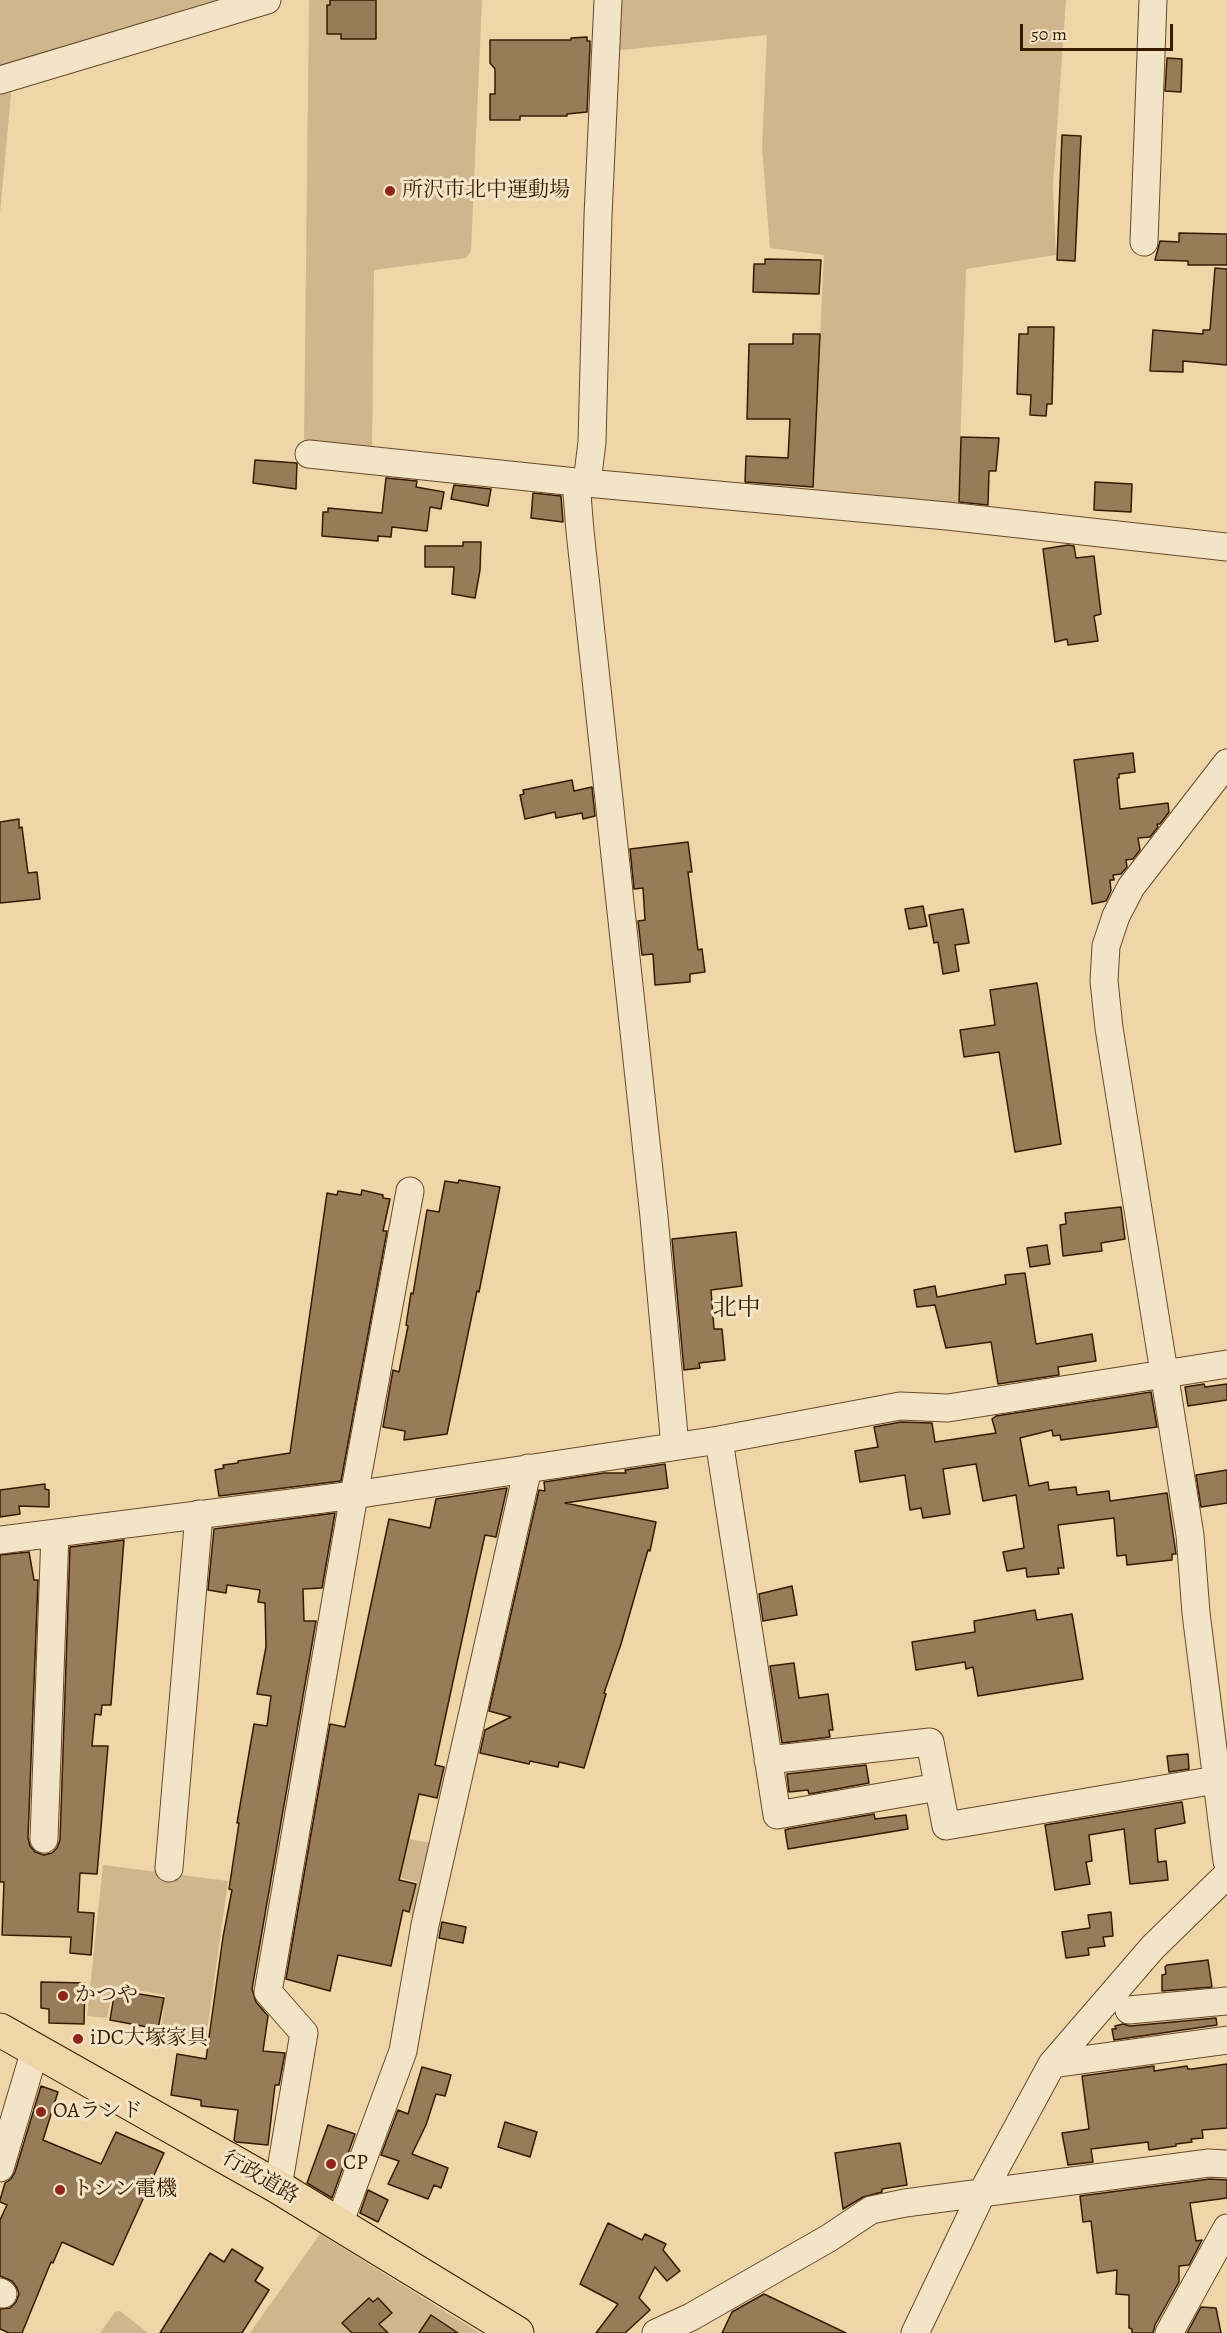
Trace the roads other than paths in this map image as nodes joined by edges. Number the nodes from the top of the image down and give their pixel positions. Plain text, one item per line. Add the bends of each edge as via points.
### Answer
1 (267, 0) edge
2 (608, 0) edge
3 (1153, 0) edge
4 (0, 80) edge
5 (1144, 242) dead end
6 (309, 454) dead end
7 (581, 483) junction
8 (1227, 547) edge
9 (1227, 763) edge
10 (410, 1191) dead end
11 (1227, 1364) edge
12 (1165, 1374) junction
13 (719, 1440) junction
14 (675, 1446) junction
15 (528, 1468) junction
16 (354, 1495) junction
17 (199, 1514) junction
18 (55, 1533) junction
19 (0, 1540) edge
20 (1216, 1681) edge
21 (768, 1760) junction
22 (1216, 1780) junction
23 (938, 1786) junction
24 (44, 1839) dead end
25 (1227, 1862) edge
26 (169, 1868) dead end
27 (1227, 1875) edge
28 (1227, 2001) edge
29 (1129, 2010) dead end
30 (0, 2030) edge
31 (1227, 2040) edge
32 (35, 2050) junction
33 (1052, 2064) junction
34 (1227, 2164) edge
35 (0, 2168) edge
36 (278, 2187) junction
37 (982, 2193) junction
38 (339, 2224) junction
39 (1227, 2228) edge
40 (517, 2333) edge
41 (656, 2333) edge
42 (915, 2333) edge
43 (1169, 2333) edge

1 - 4 street
2 - 7 street via 592,442
3 - 5 street
6 - 7 street
7 - 8 street via 947,516
7 - 14 street via 583,566
9 - 12 street via 1131,887 1106,946 1104,981 1109,1028
10 - 16 street
11 - 12 street
12 - 13 street via 948,1408 900,1407
12 - 20 street via 1190,1535 1196,1613
13 - 14 street
13 - 21 street
14 - 15 street
15 - 16 street
15 - 38 street via 425,1925 403,2050
16 - 17 street
16 - 36 street via 268,1992 304,2033
17 - 18 street
17 - 26 street
18 - 19 street
18 - 24 street
20 - 22 street
21 - 23 street via 930,1742
21 - 23 street via 777,1815
22 - 23 street via 946,1826
22 - 25 street
27 - 33 street via 1153,1947
28 - 29 street
30 - 32 highway, 行政道路
31 - 33 street
32 - 35 street
32 - 36 highway, 行政道路
33 - 37 street
34 - 37 street via 1209,2163
36 - 38 highway, 行政道路
37 - 41 street via 871,2210 701,2312
37 - 42 street
38 - 40 highway, 行政道路
39 - 43 street

